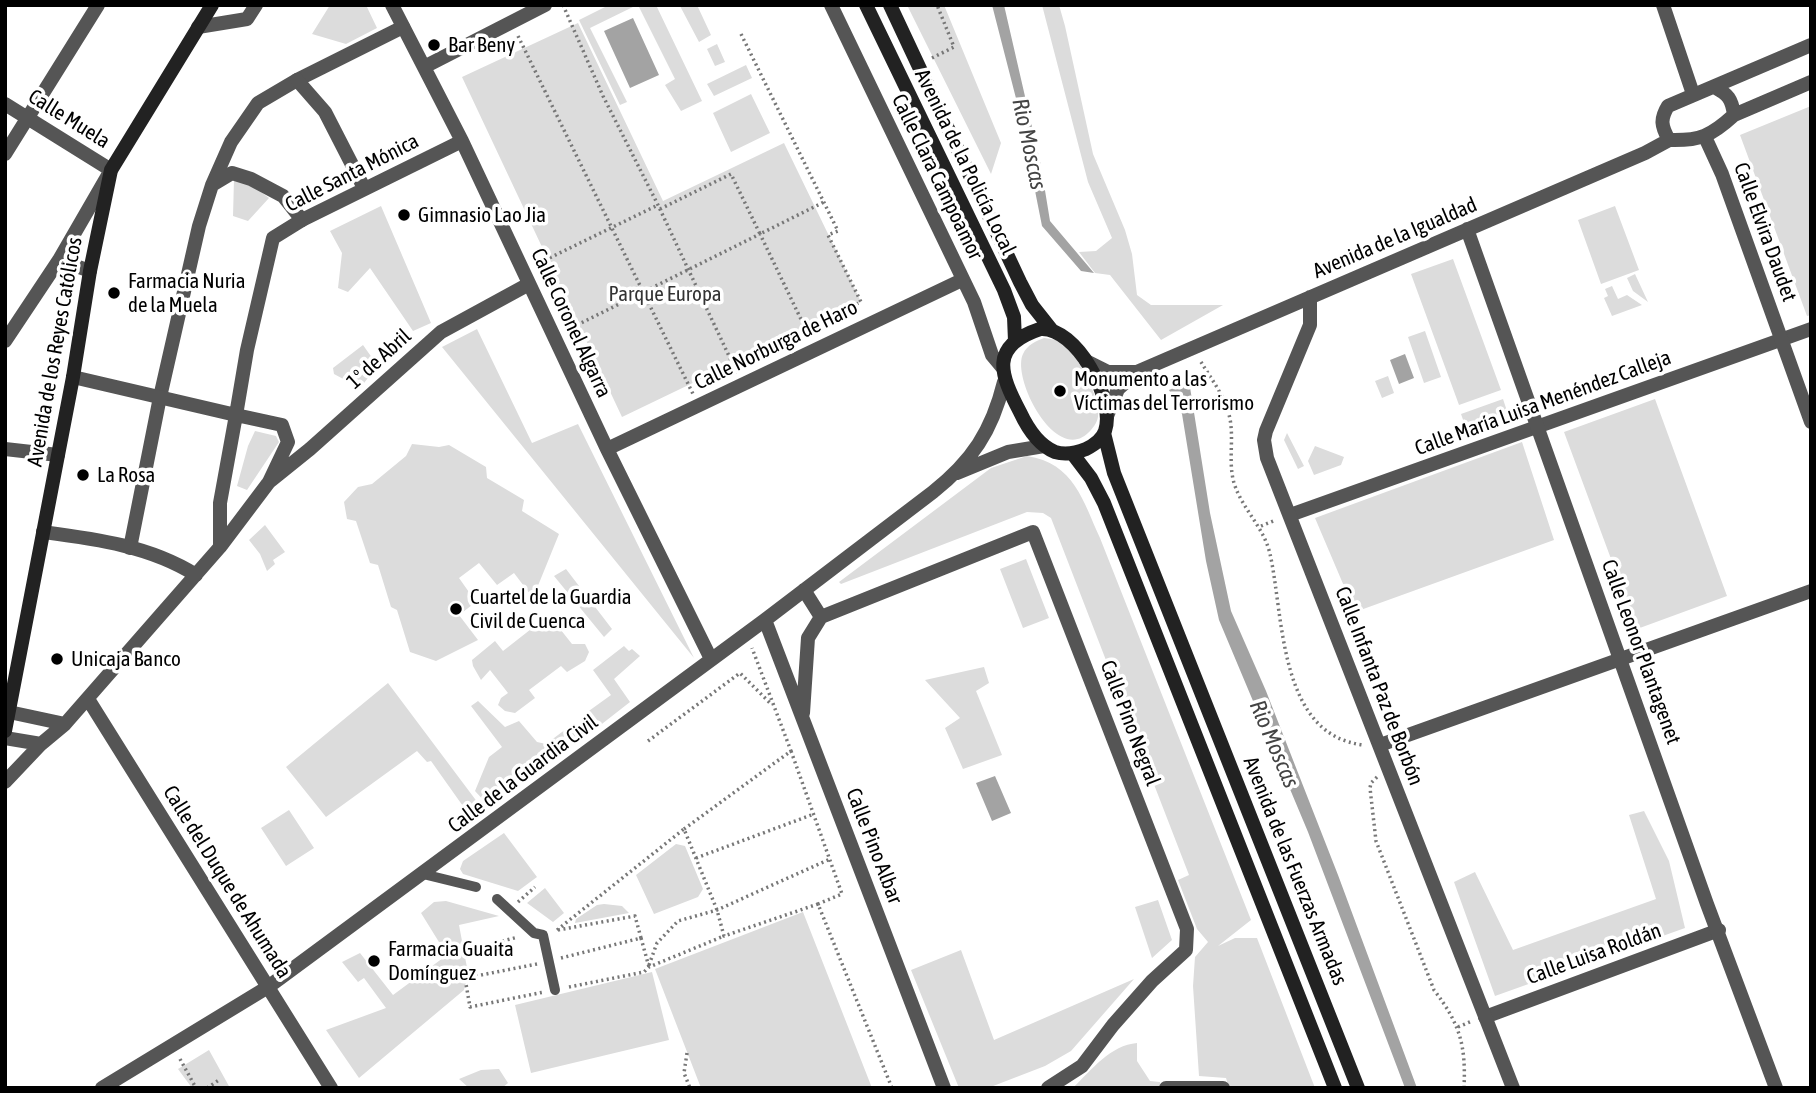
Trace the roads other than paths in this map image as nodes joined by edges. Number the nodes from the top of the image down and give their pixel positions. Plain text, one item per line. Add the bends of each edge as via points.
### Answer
1 (98, 5) edge
2 (256, 5) edge
3 (392, 5) edge
4 (545, 5) edge
5 (831, 5) edge
6 (866, 5) edge
7 (890, 5) edge
8 (1663, 5) edge
9 (206, 7) edge
10 (198, 27) junction
11 (403, 27) junction
12 (1811, 45) edge
13 (424, 67) junction
14 (297, 80) junction
15 (1811, 82) edge
16 (1714, 86) junction
17 (1693, 94) junction
18 (5, 104) edge
19 (1734, 115) junction
20 (27, 118) junction
21 (1705, 137) junction
22 (1669, 140) junction
23 (462, 141) junction
24 (5, 154) edge
25 (111, 170) junction
26 (212, 185) junction
27 (364, 188) junction
28 (302, 219) junction
29 (1467, 229) junction
30 (60, 260) junction
31 (90, 271) junction
32 (526, 277) junction
33 (962, 280) junction
34 (1310, 297) junction
35 (1051, 329) junction
36 (1811, 330) edge
37 (7, 336) edge
38 (1781, 340) junction
39 (1015, 341) junction
40 (1086, 361) junction
41 (1137, 372) junction
42 (1003, 374) junction
43 (73, 377) junction
44 (160, 397) junction
45 (236, 415) junction
46 (1107, 416) junction
47 (1811, 422) edge
48 (1539, 428) junction
49 (1104, 433) junction
50 (1045, 446) junction
51 (5, 449) edge
52 (607, 449) junction
53 (1072, 453) junction
54 (58, 455) junction
55 (956, 474) junction
56 (269, 482) junction
57 (1284, 517) junction
58 (43, 532) junction
59 (220, 547) junction
60 (131, 548) junction
61 (196, 575) junction
62 (804, 590) junction
63 (1811, 591) edge
64 (821, 617) junction
65 (765, 620) junction
66 (1621, 658) junction
67 (711, 659) junction
68 (88, 699) junction
69 (802, 718) junction
70 (6, 724) edge
71 (65, 724) junction
72 (5, 738) edge
73 (41, 744) junction
74 (1374, 745) junction
75 (5, 782) edge
76 (423, 874) junction
77 (476, 887) dead end
78 (498, 899) dead end
79 (1718, 930) junction
80 (268, 987) junction
81 (555, 990) road end
82 (1479, 1019) junction
83 (102, 1088) edge
84 (331, 1088) edge
85 (944, 1088) edge
86 (1048, 1088) edge
87 (1166, 1088) edge
88 (1223, 1088) edge
89 (1335, 1088) edge
90 (1358, 1088) edge
91 (1513, 1088) edge
92 (1776, 1088) edge

1 - 20 street
2 - 10 street via 247,19
3 - 11 street, Calle Coronel Algarra
4 - 13 street
5 - 33 street, Calle Clara Campoamor
6 - 39 main road, Avenida de la Policía Local via 1004,290
7 - 35 main road, Avenida de la Policía Local via 1020,282
8 - 17 street
9 - 10 main road, Avenida de los Reyes Católicos
10 - 25 main road, Avenida de los Reyes Católicos
11 - 13 street, Calle Coronel Algarra
11 - 14 street
12 - 16 street
13 - 23 street, Calle Coronel Algarra
14 - 26 street via 258,103 231,142
14 - 27 street via 325,112
15 - 19 street
16 - 17 street
16 - 19 street via 1728,93
17 - 22 street via 1668,106 1661,118
18 - 20 street, Calle Muela
19 - 21 street
20 - 24 street
20 - 25 street, Calle Muela
21 - 22 street
21 - 38 street, Calle Elvira Daudet
22 - 29 street, Avenida de la Igualdad
23 - 27 street, Calle Santa Mónica
23 - 32 street, Calle Coronel Algarra
25 - 30 street
25 - 31 main road, Avenida de los Reyes Católicos
26 - 28 street via 232,173 251,178 283,196
26 - 44 street
27 - 28 street, Calle Santa Mónica
28 - 45 street, Calle Santa Mónica via 273,238
29 - 34 street, Avenida de la Igualdad
29 - 48 street, Calle Leonor Plantagenet
30 - 31 street
30 - 37 street
31 - 43 main road, Avenida de los Reyes Católicos
32 - 52 street, Calle Coronel Algarra
32 - 56 street, 1º de Abril via 441,332
33 - 42 street, Calle Clara Campoamor
33 - 52 street, Calle Norburga de Haro
34 - 41 street, Avenida de la Igualdad
34 - 57 street, Calle Infanta Paz de Borbón via 1310,325 1264,440
35 - 39 main road
35 - 40 main road via 1071,341
36 - 38 street, Calle María Luisa Menéndez Calleja
38 - 47 street, Calle Elvira Daudet
38 - 48 street, Calle María Luisa Menéndez Calleja
39 - 42 main road
40 - 41 street, Avenida de la Igualdad via 1108,372
40 - 46 main road
41 - 46 street, Avenida de la Igualdad via 1118,389
42 - 50 main road via 1024,420
42 - 55 street, Calle de la Guardia Civil via 999,405 989,429
43 - 44 street
43 - 54 main road, Avenida de los Reyes Católicos
44 - 45 street
44 - 60 street
45 - 56 street via 282,425 288,442
45 - 59 street, Calle Santa Mónica via 220,503
46 - 49 main road
48 - 57 street, Calle María Luisa Menéndez Calleja
48 - 66 street, Calle Leonor Plantagenet
49 - 53 main road via 1094,445
49 - 90 main road, Avenida de las Fuerzas Armadas via 1114,473
50 - 53 main road
50 - 55 street, Calle de la Guardia Civil via 1008,452
51 - 54 street
52 - 67 street, Calle Coronel Algarra
53 - 89 main road, Avenida de las Fuerzas Armadas via 1104,503
54 - 58 main road, Avenida de los Reyes Católicos
55 - 62 street, Calle de la Guardia Civil
56 - 59 street
57 - 74 street, Calle Infanta Paz de Borbón
58 - 60 street
58 - 70 main road, Avenida de los Reyes Católicos
59 - 61 street
60 - 61 street via 176,562
61 - 68 street
62 - 64 street
62 - 65 street, Calle de la Guardia Civil
63 - 66 street
64 - 69 street via 808,638
64 - 86 street, Calle Pino Negral via 1033,533 1187,929 1186,950 1152,981 1082,1066
65 - 67 street, Calle de la Guardia Civil
65 - 69 street, Calle Pino Albar
66 - 74 street
66 - 79 street, Calle Leonor Plantagenet
67 - 76 street, Calle de la Guardia Civil
68 - 71 street
68 - 80 street, Calle del Duque de Ahumada
69 - 85 street, Calle Pino Albar
70 - 71 street
71 - 73 street
72 - 73 street
73 - 75 street
74 - 82 street, Calle Infanta Paz de Borbón
76 - 77 lane
76 - 80 street, Calle de la Guardia Civil
78 - 81 lane via 538,934
79 - 82 street, Calle Luisa Roldán
79 - 92 street, Calle Leonor Plantagenet
80 - 83 street, Calle de la Guardia Civil
80 - 84 street, Calle del Duque de Ahumada
82 - 91 street, Calle Infanta Paz de Borbón
87 - 88 street

